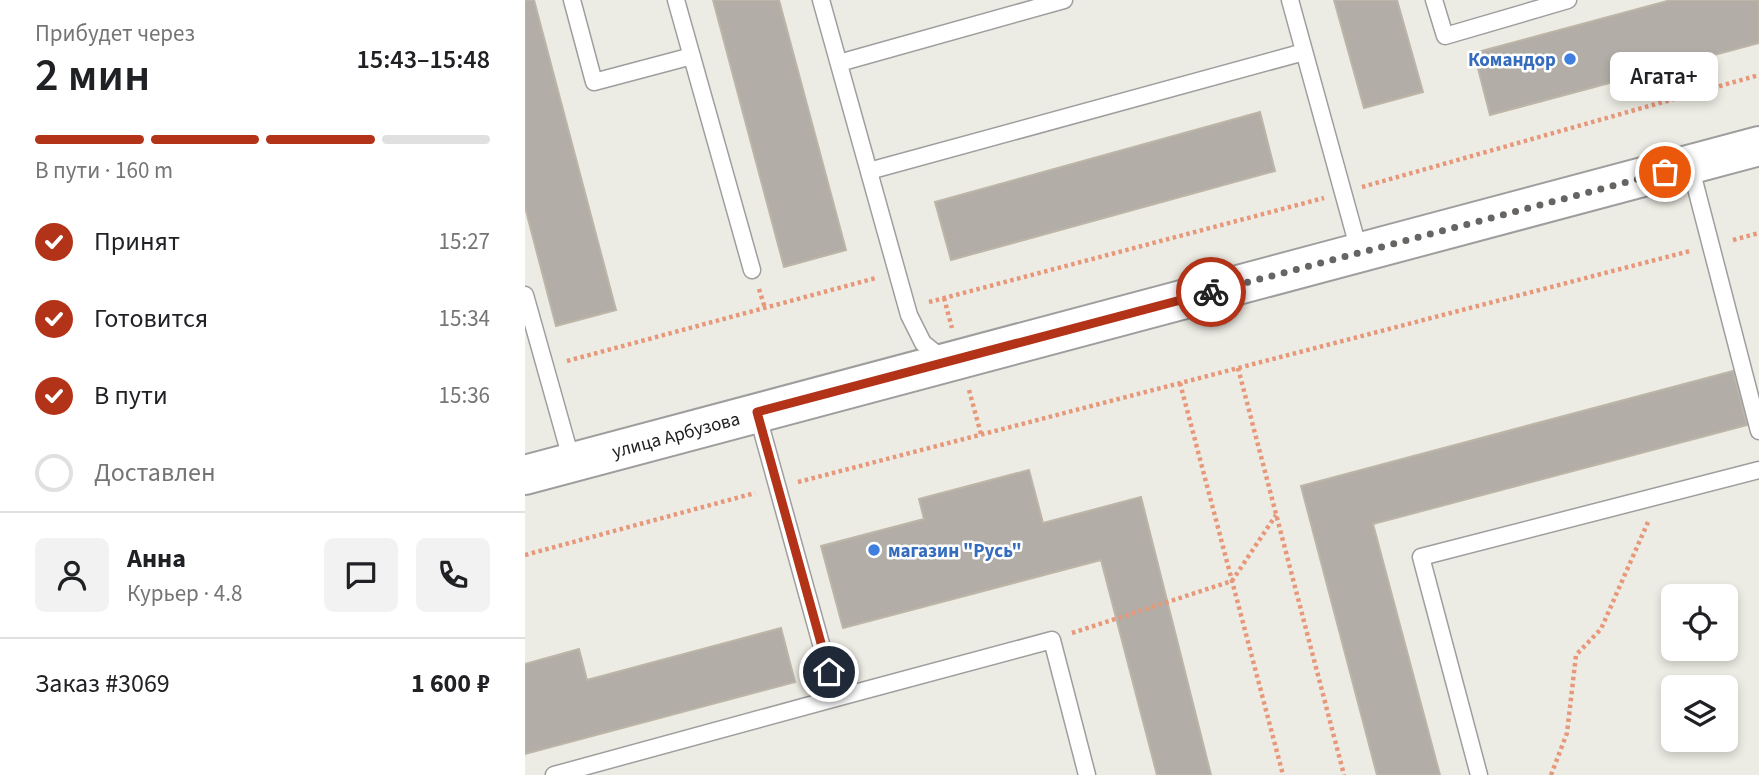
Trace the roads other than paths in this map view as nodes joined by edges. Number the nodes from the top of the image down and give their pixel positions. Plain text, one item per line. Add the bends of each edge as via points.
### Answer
1 (572, 0) edge
2 (676, 0) edge
3 (821, 0) edge
4 (1064, 0) edge
5 (1290, 0) edge
6 (1434, 0) edge
7 (1568, 0) edge
8 (1304, 52) junction
9 (692, 56) junction
10 (839, 63) junction
11 (1759, 146) edge
12 (1690, 164) junction
13 (869, 171) junction
14 (1360, 254) junction
15 (753, 270) dead end
16 (525, 295) edge
17 (909, 315) junction
18 (945, 361) junction
19 (898, 373) junction
20 (757, 412) junction
21 (1759, 431) edge
22 (572, 463) junction
23 (1759, 470) edge
24 (525, 475) edge
25 (836, 698) junction
26 (554, 775) edge
27 (1087, 775) edge
28 (1479, 775) edge

1 - 9 lane via 594,82
2 - 9 lane
3 - 10 lane
4 - 10 lane
5 - 8 lane
6 - 7 lane via 1445,36
8 - 13 lane
8 - 14 lane
9 - 15 lane
10 - 13 lane
11 - 12 street, улица Арбузова
12 - 14 street, улица Арбузова
12 - 21 lane
13 - 17 lane
14 - 18 street, улица Арбузова
16 - 22 lane
17 - 18 lane via 923,344
17 - 19 lane via 911,346
18 - 19 street, улица Арбузова
19 - 20 street, улица Арбузова
20 - 22 street, улица Арбузова
20 - 25 lane
22 - 24 street, улица Арбузова
23 - 28 lane via 1421,557
25 - 26 lane
25 - 27 lane via 1052,640

